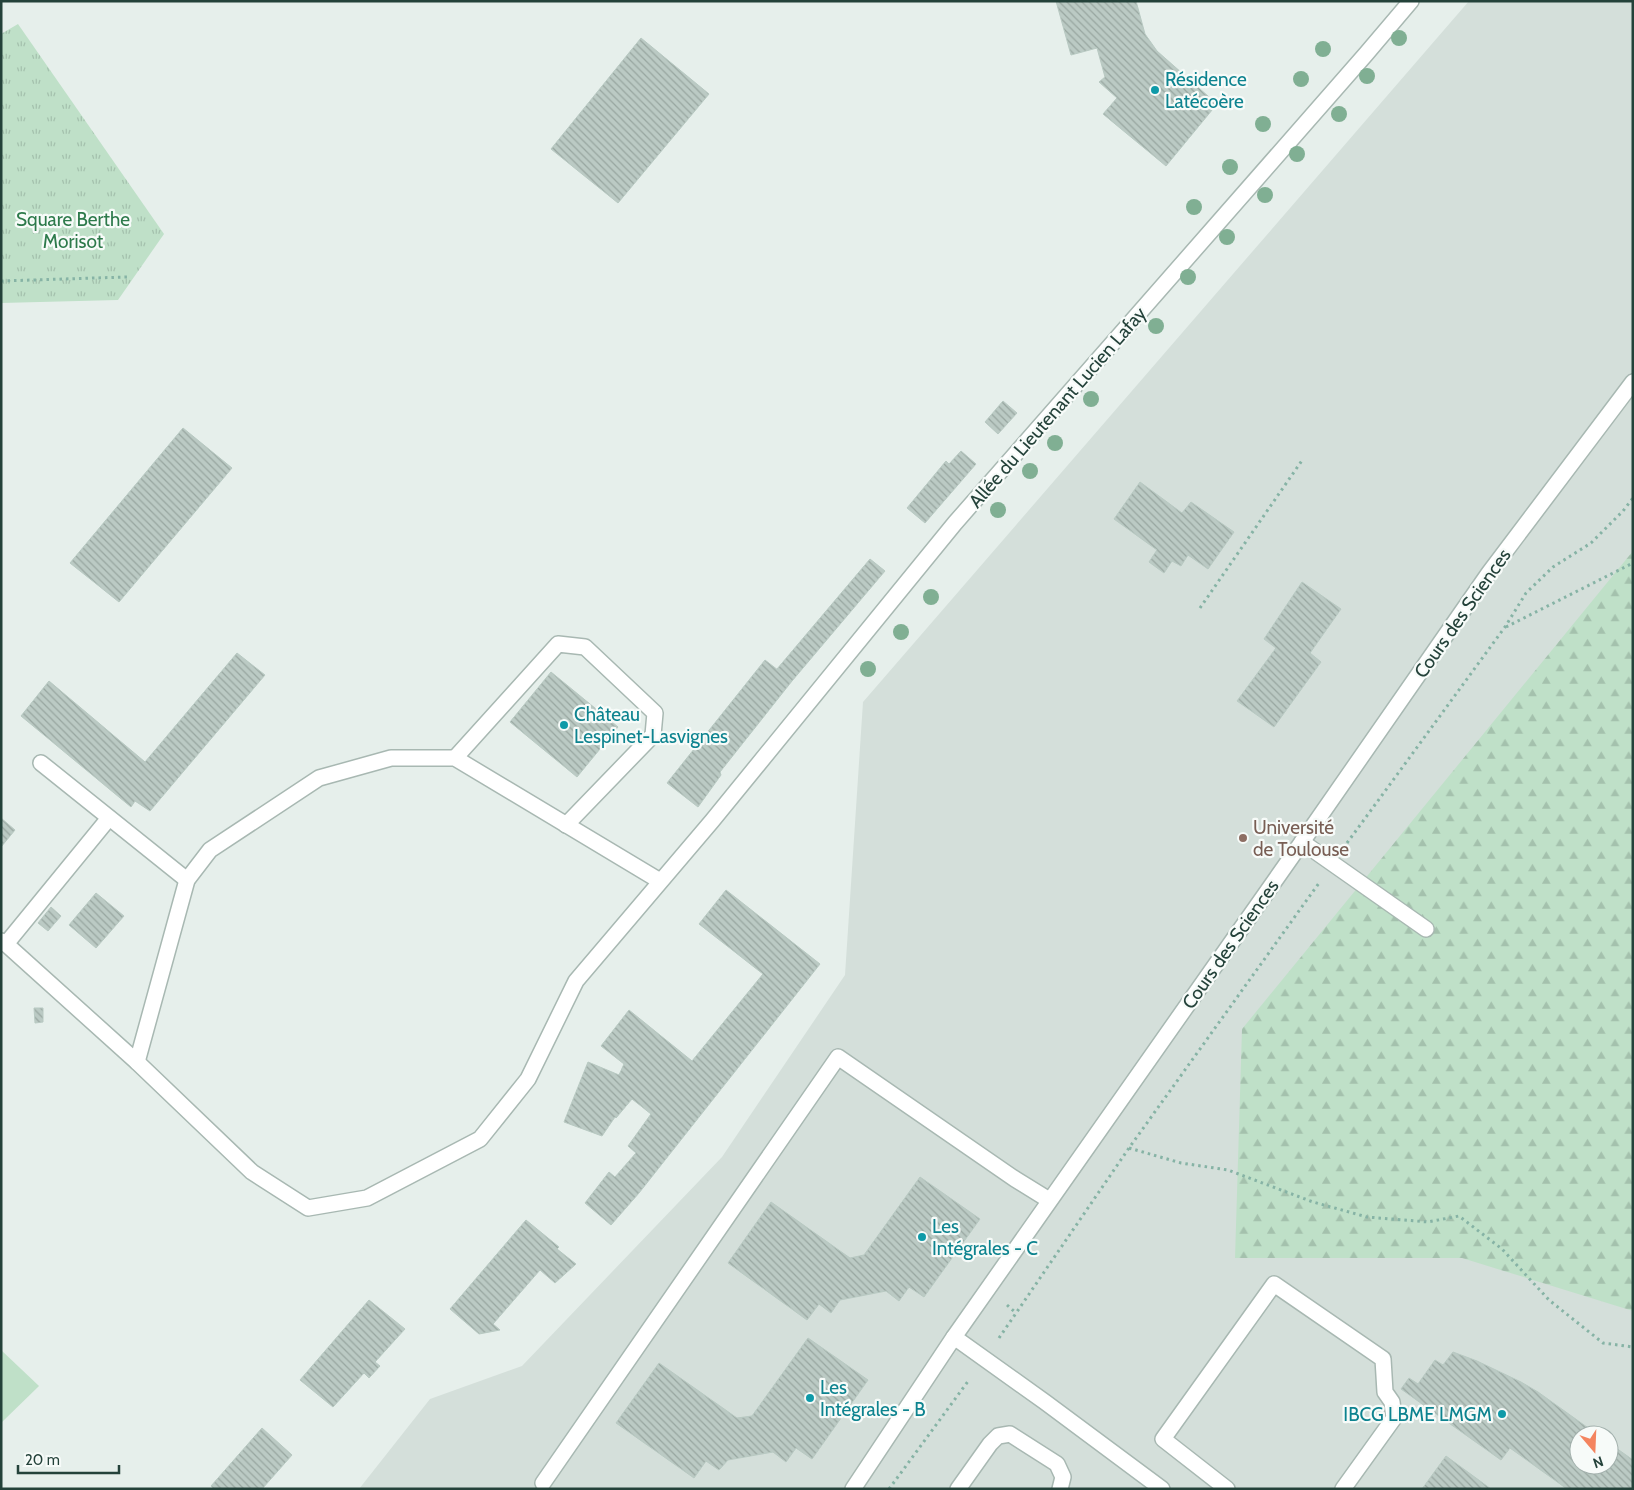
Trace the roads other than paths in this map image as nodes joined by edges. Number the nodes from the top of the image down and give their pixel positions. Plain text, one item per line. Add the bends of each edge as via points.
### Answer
1 (1411, 1) edge
2 (1633, 382) edge
3 (455, 758) junction
4 (40, 763) dead end
5 (109, 818) junction
6 (566, 825) junction
7 (1302, 842) junction
8 (188, 880) junction
9 (660, 881) junction
10 (1426, 929) dead end
11 (4, 942) edge
12 (137, 1062) junction
13 (1049, 1200) junction
14 (954, 1337) junction
15 (543, 1483) dead end
16 (859, 1486) edge
17 (958, 1489) edge
18 (1060, 1489) edge
19 (1162, 1489) edge
20 (1227, 1489) edge
21 (1343, 1489) edge

1 - 9 street, Allée du Lieutenant Lucien Lafay via 956,523
2 - 7 street, Cours des Sciences via 1489,572
3 - 6 street
3 - 6 street via 558,644 585,647 655,713 653,734
3 - 8 street via 391,758 319,778 210,850
4 - 5 street
5 - 8 street
5 - 11 street
6 - 9 street
7 - 10 street
7 - 13 street, Cours des Sciences
8 - 12 street
9 - 12 street, Allée du Lieutenant Lucien Lafay via 576,982 528,1079 480,1139 367,1198 308,1208 252,1172
11 - 12 street, Allée du Lieutenant Lucien Lafay
13 - 14 street, Cours des Sciences
13 - 15 street via 838,1057
14 - 16 street, Cours des Sciences
14 - 19 street
17 - 18 street via 994,1440 1010,1434 1056,1464 1063,1476
20 - 21 street via 1163,1439 1274,1284 1383,1359 1384,1392 1392,1402 1394,1418

